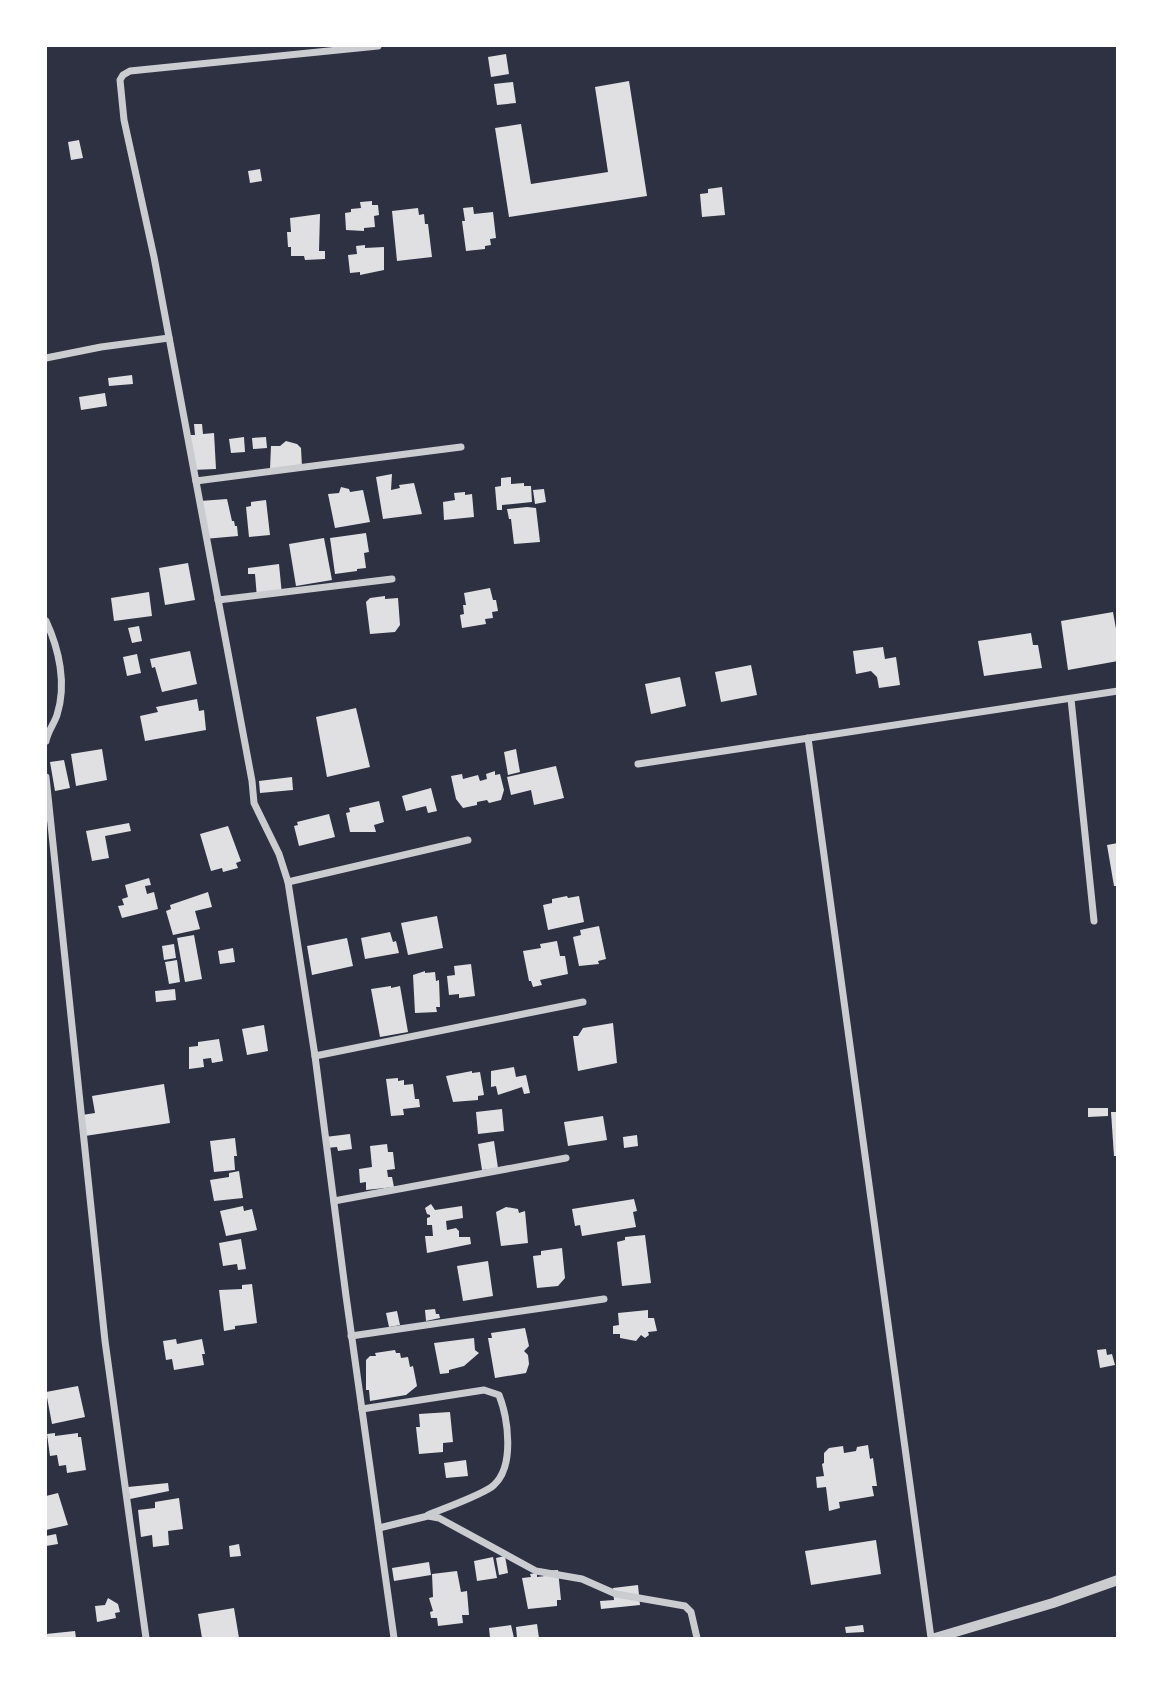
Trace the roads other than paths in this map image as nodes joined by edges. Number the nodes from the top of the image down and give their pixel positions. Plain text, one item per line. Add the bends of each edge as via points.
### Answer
1 (378, 46) edge
2 (169, 338) junction
3 (46, 358) edge
4 (461, 447) dead end
5 (196, 481) junction
6 (392, 579) dead end
7 (218, 600) junction
8 (46, 621) edge
9 (1118, 691) edge
10 (1071, 699) junction
11 (808, 738) junction
12 (46, 741) edge
13 (638, 764) dead end
14 (46, 777) edge
15 (468, 840) dead end
16 (288, 882) junction
17 (1094, 921) dead end
18 (583, 1002) dead end
19 (315, 1056) junction
20 (566, 1158) dead end
21 (334, 1201) junction
22 (604, 1299) dead end
23 (351, 1336) junction
24 (362, 1409) junction
25 (428, 1516) junction
26 (379, 1528) junction
27 (1118, 1580) edge
28 (146, 1639) edge
29 (394, 1639) edge
30 (697, 1639) edge
31 (933, 1639) edge

1 - 2 street via 123,75 124,120
2 - 3 street
2 - 5 street
4 - 5 street
5 - 7 street
6 - 7 street
7 - 16 street via 254,803
8 - 12 street via 60,664 62,688
9 - 10 street
10 - 11 street
10 - 17 street
11 - 13 street
11 - 31 street
14 - 28 street via 105,1341
15 - 16 street
16 - 19 street
18 - 19 street
19 - 21 street
20 - 21 street
21 - 23 street
22 - 23 street
23 - 24 street
24 - 25 street via 484,1390 499,1395 509,1437 501,1476 494,1486
24 - 26 street
25 - 26 street
25 - 30 street via 453,1524 536,1572 582,1579 616,1594 685,1605
26 - 29 street
27 - 31 street

